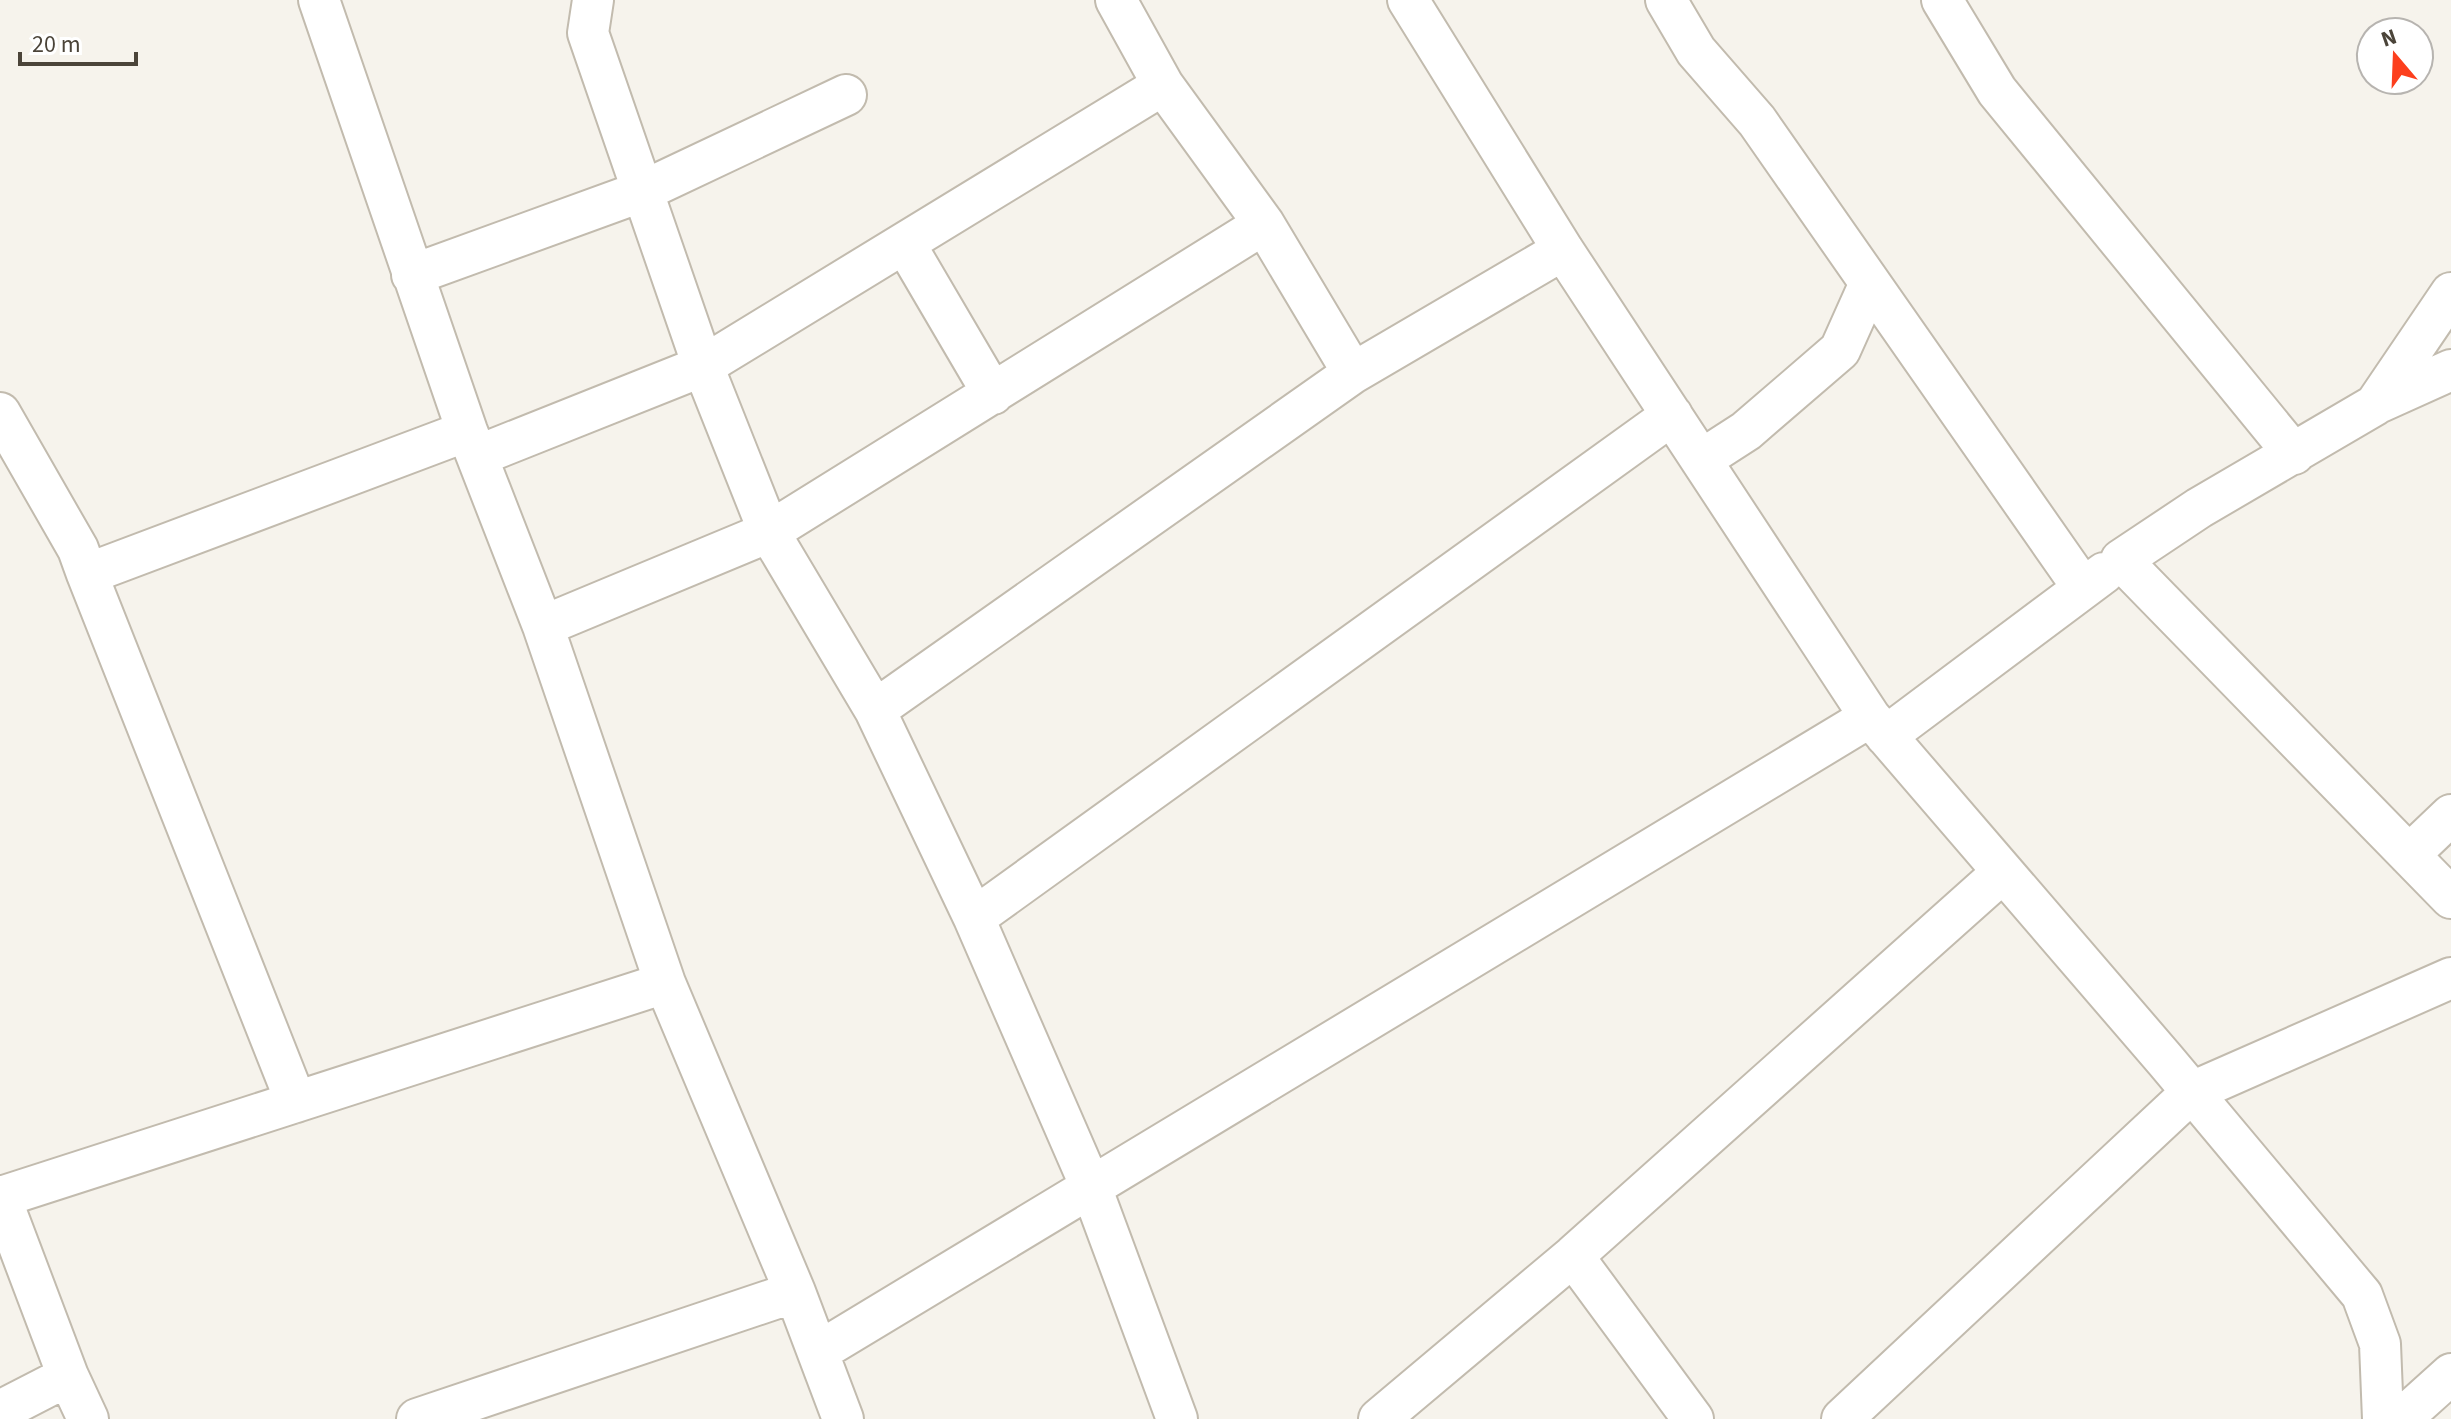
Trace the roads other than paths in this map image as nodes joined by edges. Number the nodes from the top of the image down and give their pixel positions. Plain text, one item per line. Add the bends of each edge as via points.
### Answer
1 (319, 0) edge
2 (593, 0) edge
3 (1116, 0) edge
4 (1408, 0) edge
5 (1666, 0) edge
6 (1942, 0) edge
7 (1163, 85) junction
8 (846, 95) dead end
9 (643, 191) junction
10 (1264, 224) junction
11 (905, 244) junction
12 (1563, 250) junction
13 (412, 275) junction
14 (1870, 283) junction
15 (2451, 293) edge
16 (703, 366) junction
17 (2451, 370) edge
18 (1353, 373) junction
19 (993, 394) junction
20 (2375, 405) junction
21 (0, 413) edge
22 (1672, 415) junction
23 (472, 443) junction
24 (2294, 454) junction
25 (1701, 460) junction
26 (769, 532) junction
27 (2121, 560) junction
28 (87, 574) junction
29 (2083, 588) junction
30 (543, 626) junction
31 (875, 710) junction
32 (1878, 726) junction
33 (2451, 815) edge
34 (2409, 855) junction
35 (2003, 872) junction
36 (2451, 898) edge
37 (974, 918) junction
38 (2451, 978) edge
39 (665, 983) junction
40 (2192, 1092) junction
41 (296, 1102) junction
42 (1091, 1187) junction
43 (0, 1197) edge
44 (1573, 1256) junction
45 (795, 1292) junction
46 (818, 1352) junction
47 (2451, 1374) edge
48 (68, 1376) junction
49 (0, 1411) edge
50 (88, 1419) edge
51 (417, 1419) edge
52 (843, 1419) edge
53 (1177, 1419) edge
54 (1379, 1419) edge
55 (1693, 1419) edge
56 (1842, 1419) edge
57 (2383, 1419) edge
58 (2401, 1419) edge

1 - 13 street
2 - 9 street via 588,33
3 - 7 street
4 - 12 street
5 - 14 street via 1696,51 1757,121
6 - 24 street via 1997,91
7 - 10 street
7 - 11 street
8 - 9 street
9 - 13 street
9 - 16 street
10 - 18 street
10 - 19 street
11 - 16 street
11 - 19 street
12 - 18 street
12 - 22 street
13 - 23 street
14 - 25 street via 1840,350 1746,431
14 - 29 street
15 - 20 street
16 - 23 street
16 - 26 street
17 - 20 street
18 - 31 street
19 - 26 street
20 - 24 street
21 - 28 street
22 - 25 street
22 - 37 street
23 - 28 street
23 - 30 street
24 - 27 street
25 - 32 street
26 - 30 street
26 - 31 street
27 - 29 street
27 - 34 street
28 - 41 street
29 - 32 street
30 - 39 street
31 - 37 street
32 - 35 street
32 - 42 street
33 - 34 street
34 - 36 street
35 - 40 street
35 - 44 street
37 - 42 street
38 - 40 street
39 - 41 street
39 - 45 street
40 - 56 street
40 - 57 street via 2362,1295 2380,1344
41 - 43 street
42 - 46 street
42 - 53 street
43 - 48 street
44 - 54 street
44 - 55 street
45 - 46 street
45 - 51 street
46 - 52 street
47 - 58 street
48 - 49 street
48 - 50 street

